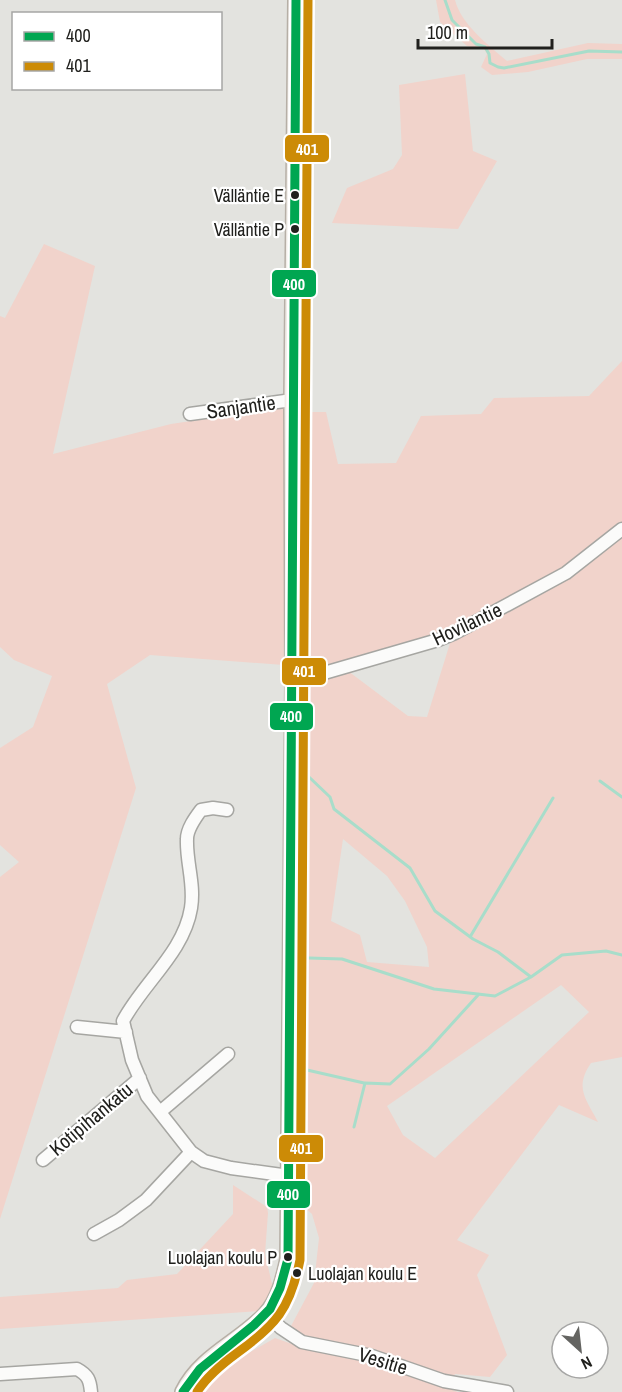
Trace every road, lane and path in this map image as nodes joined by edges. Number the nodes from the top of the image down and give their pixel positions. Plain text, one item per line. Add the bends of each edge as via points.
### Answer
1 (296, 0) edge
2 (292, 400) junction
3 (190, 414) dead end
4 (622, 529) edge
5 (293, 682) junction
6 (227, 810) dead end
7 (77, 1027) dead end
8 (124, 1027) junction
9 (228, 1054) dead end
10 (140, 1078) junction
11 (160, 1112) junction
12 (191, 1152) junction
13 (43, 1160) dead end
14 (290, 1176) junction
15 (93, 1234) dead end
16 (266, 1314) junction
17 (2, 1373) edge
18 (92, 1392) edge
19 (183, 1392) edge
20 (507, 1392) edge

1 - 2 main road
2 - 3 street, Sanjantie
2 - 5 main road
4 - 5 street, Hovilantie via 566,573 455,633
5 - 14 main road
6 - 8 street via 201,810 194,820 187,837 192,887 186,929
7 - 8 street
8 - 10 street
9 - 11 street
10 - 11 street via 147,1096
10 - 13 street, Kotipihankatu
11 - 12 street
12 - 14 street via 204,1161 231,1168
12 - 15 street via 146,1200
14 - 16 main road via 288,1259 281,1288
16 - 19 main road via 207,1360
16 - 20 street, Vesitie via 302,1342 372,1356 444,1381
17 - 18 street via 77,1369 86,1373

